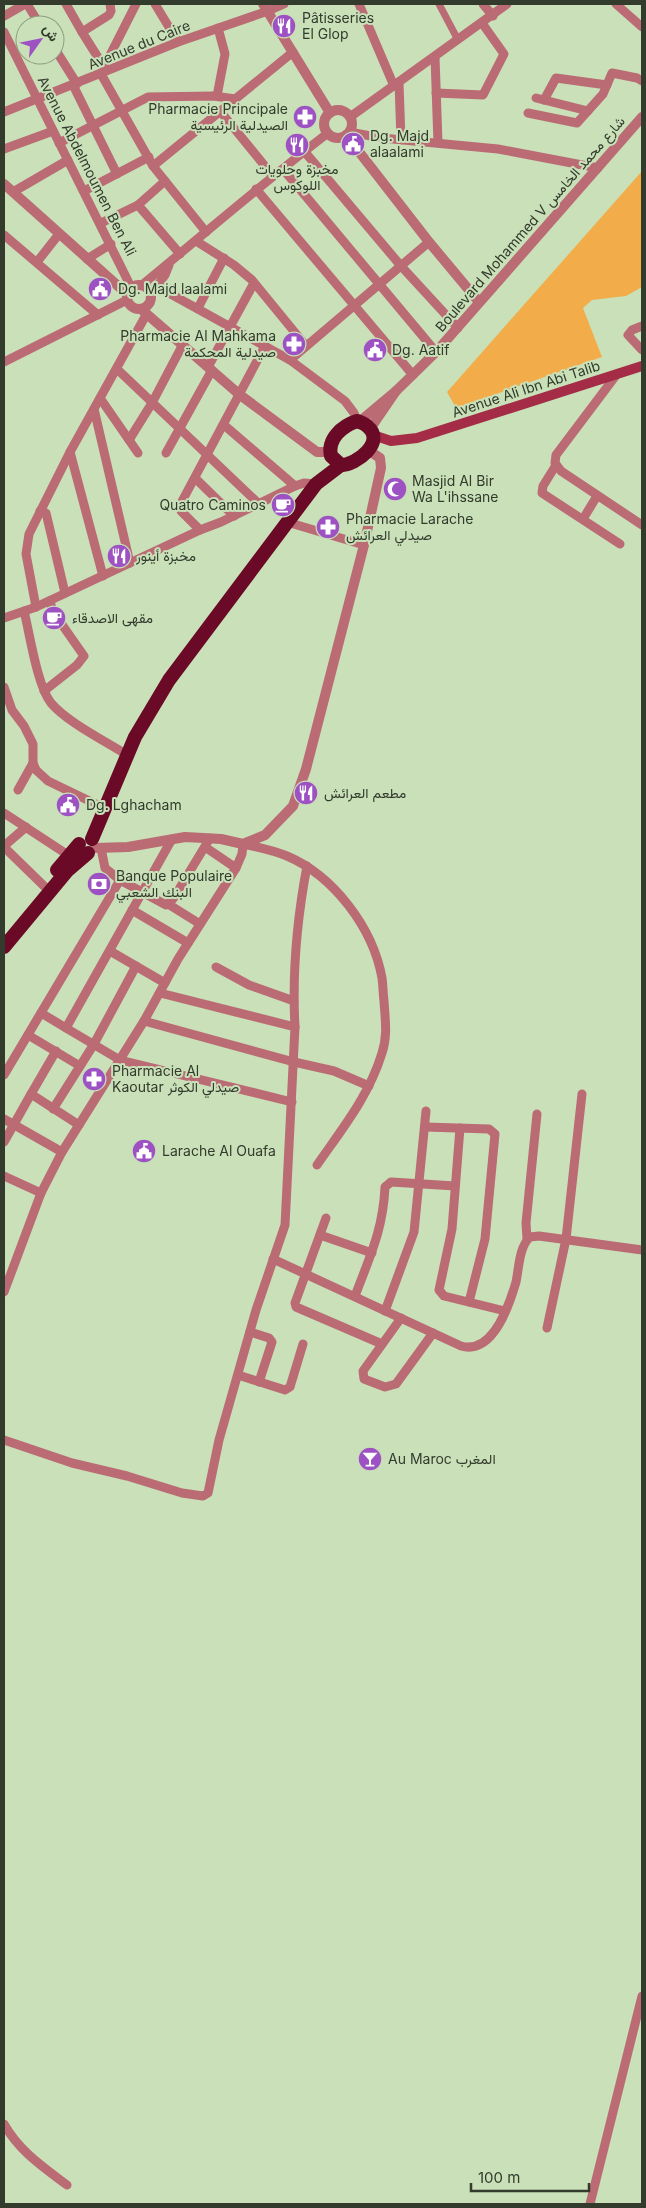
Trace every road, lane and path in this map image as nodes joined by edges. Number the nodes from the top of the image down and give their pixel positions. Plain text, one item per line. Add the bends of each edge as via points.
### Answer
1 (26, 4) edge
2 (66, 4) edge
3 (110, 4) edge
4 (136, 4) edge
5 (155, 4) edge
6 (284, 4) edge
7 (359, 4) edge
8 (438, 4) edge
9 (482, 4) edge
10 (507, 4) edge
11 (622, 6) edge
12 (265, 8) edge
13 (33, 15) edge
14 (4, 16) edge
15 (493, 16) junction
16 (482, 23) junction
17 (642, 27) edge
18 (218, 28) junction
19 (4, 32) edge
20 (82, 32) junction
21 (458, 40) junction
22 (178, 42) junction
23 (8, 50) edge
24 (293, 52) junction
25 (435, 57) junction
26 (64, 65) edge
27 (103, 71) junction
28 (642, 81) edge
29 (396, 84) junction
30 (75, 85) junction
31 (607, 85) junction
32 (436, 93) junction
33 (217, 96) junction
34 (37, 99) junction
35 (236, 99) junction
36 (121, 110) junction
37 (220, 111) junction
38 (588, 111) junction
39 (4, 112) edge
40 (330, 113) junction
41 (528, 113) dead end
42 (642, 117) edge
43 (350, 118) junction
44 (92, 125) junction
45 (54, 131) junction
46 (328, 133) junction
47 (348, 133) junction
48 (401, 140) junction
49 (59, 143) junction
50 (438, 143) junction
51 (4, 149) edge
52 (304, 151) junction
53 (148, 158) junction
54 (68, 160) junction
55 (153, 166) junction
56 (598, 168) junction
57 (283, 169) junction
58 (117, 174) junction
59 (272, 176) junction
60 (165, 181) junction
61 (4, 184) edge
62 (256, 189) junction
63 (84, 191) junction
64 (13, 192) junction
65 (138, 205) junction
66 (101, 223) junction
67 (206, 232) junction
68 (59, 234) junction
69 (4, 235) edge
70 (196, 240) junction
71 (430, 242) junction
72 (111, 244) junction
73 (180, 254) junction
74 (224, 258) junction
75 (87, 259) junction
76 (37, 262) junction
77 (170, 264) junction
78 (401, 266) junction
79 (254, 283) junction
80 (380, 284) junction
81 (158, 287) junction
82 (132, 292) junction
83 (150, 295) junction
84 (479, 302) junction
85 (353, 305) junction
86 (198, 308) junction
87 (143, 312) junction
88 (98, 315) junction
89 (642, 326) edge
90 (232, 327) junction
91 (458, 328) junction
92 (182, 346) junction
93 (265, 346) junction
94 (306, 346) junction
95 (642, 350) edge
96 (436, 352) junction
97 (290, 360) junction
98 (4, 362) edge
99 (642, 366) edge
100 (117, 369) junction
101 (210, 369) junction
102 (617, 374) junction
103 (413, 375) junction
104 (240, 395) junction
105 (100, 398) junction
106 (152, 403) junction
107 (94, 409) junction
108 (224, 425) junction
109 (180, 429) junction
110 (366, 434) junction
111 (129, 440) junction
112 (70, 452) junction
113 (138, 452) dead end
114 (330, 452) junction
115 (166, 453) dead end
116 (208, 455) junction
117 (341, 465) junction
118 (556, 465) junction
119 (195, 478) junction
120 (319, 481) junction
121 (295, 486) junction
122 (597, 496) junction
123 (258, 503) junction
124 (40, 511) junction
125 (234, 516) junction
126 (583, 519) junction
127 (287, 522) junction
128 (642, 525) edge
129 (200, 530) junction
130 (620, 544) dead end
131 (364, 545) junction
132 (130, 563) junction
133 (103, 576) junction
134 (65, 593) junction
135 (49, 601) junction
136 (36, 607) junction
137 (24, 611) junction
138 (4, 618) edge
139 (4, 688) edge
140 (44, 690) junction
141 (127, 755) junction
142 (33, 763) junction
143 (18, 790) dead end
144 (104, 808) junction
145 (4, 813) edge
146 (26, 827) junction
147 (172, 839) junction
148 (208, 843) junction
149 (243, 844) junction
150 (4, 846) edge
151 (91, 847) junction
152 (68, 856) junction
153 (307, 866) junction
154 (236, 868) junction
155 (120, 880) junction
156 (45, 887) junction
157 (142, 892) junction
158 (168, 904) junction
159 (132, 910) junction
160 (200, 924) junction
161 (4, 935) edge
162 (188, 943) junction
163 (4, 947) edge
164 (110, 951) junction
165 (136, 966) junction
166 (216, 967) dead end
167 (165, 983) junction
168 (160, 993) junction
169 (294, 1001) junction
170 (41, 1013) junction
171 (144, 1021) junction
172 (295, 1027) junction
173 (66, 1028) junction
174 (28, 1035) junction
175 (94, 1044) junction
176 (56, 1052) junction
177 (120, 1060) junction
178 (294, 1062) junction
179 (80, 1066) junction
180 (4, 1075) edge
181 (369, 1086) junction
182 (31, 1094) junction
183 (582, 1094) dead end
184 (292, 1102) junction
185 (53, 1108) junction
186 (426, 1111) dead end
187 (538, 1114) dead end
188 (4, 1119) edge
189 (14, 1125) junction
190 (79, 1125) junction
191 (425, 1127) junction
192 (460, 1128) junction
193 (4, 1142) edge
194 (62, 1152) junction
195 (317, 1165) dead end
196 (4, 1176) edge
197 (420, 1184) junction
198 (455, 1186) junction
199 (41, 1193) junction
200 (326, 1218) dead end
201 (320, 1235) junction
202 (528, 1239) junction
203 (566, 1239) junction
204 (642, 1250) edge
205 (372, 1253) junction
206 (273, 1259) junction
207 (306, 1273) junction
208 (4, 1292) edge
209 (355, 1296) junction
210 (469, 1302) junction
211 (385, 1311) junction
212 (505, 1311) junction
213 (401, 1318) junction
214 (547, 1328) dead end
215 (250, 1332) junction
216 (433, 1333) junction
217 (303, 1344) dead end
218 (382, 1344) junction
219 (238, 1375) junction
220 (259, 1382) junction
221 (4, 1440) edge
222 (642, 1996) edge
223 (4, 2124) edge
224 (67, 2185) dead end
225 (590, 2204) edge

1 - 13 street
1 - 14 street
2 - 20 street
3 - 20 street via 109,15
4 - 27 street
5 - 22 street
6 - 12 street, Avenue du Caire
7 - 29 street
8 - 21 street
9 - 15 street
10 - 15 street
11 - 17 street
12 - 18 street, Avenue du Caire
12 - 24 street
15 - 16 street
16 - 21 street
16 - 32 street via 504,54 483,95
18 - 22 street, Avenue du Caire
18 - 33 street via 225,54
19 - 23 street, Avenue Abdelmoumen Ben Ali
20 - 27 street
21 - 25 street
22 - 27 street, Avenue du Caire
23 - 34 street, Avenue Abdelmoumen Ben Ali
24 - 35 street
24 - 40 street
25 - 29 street
25 - 32 street
26 - 30 street
27 - 30 street, Avenue du Caire
27 - 36 street
28 - 31 street via 614,72
29 - 43 street
29 - 48 street
30 - 34 street, Avenue du Caire
30 - 44 street
31 - 38 street
31 - 38 street via 556,78 540,99
32 - 50 street
33 - 35 street
33 - 36 street via 154,96
34 - 39 street, Avenue du Caire
34 - 45 street, Avenue Abdelmoumen Ben Ali
35 - 37 street
36 - 44 street
36 - 53 street
37 - 55 street
37 - 59 street
38 - 41 street via 575,123
40 - 43 street via 341,110
40 - 46 street via 325,122
42 - 56 street, Boulevard Mohammed V شارع محمد الخامس
43 - 47 street via 352,125
44 - 49 street
44 - 58 street
45 - 49 street, Avenue Abdelmoumen Ben Ali
45 - 51 street
46 - 47 street via 335,137
46 - 52 street
47 - 48 street
47 - 71 street
48 - 50 street
49 - 54 street, Avenue Abdelmoumen Ben Ali
50 - 56 street
52 - 57 street
52 - 78 street
53 - 55 street
53 - 58 street
54 - 63 street, Avenue Abdelmoumen Ben Ali
54 - 64 street
55 - 60 street
56 - 84 street, Boulevard Mohammed V شارع محمد الخامس
57 - 59 street
57 - 80 street
58 - 63 street
59 - 62 street
60 - 65 street
60 - 67 street
61 - 64 street
62 - 67 street
62 - 85 street
63 - 66 street, Avenue Abdelmoumen Ben Ali
64 - 68 street
65 - 66 street
65 - 73 street
66 - 72 street, Avenue Abdelmoumen Ben Ali
67 - 70 street
68 - 75 street
68 - 76 street
69 - 76 street
70 - 73 street
70 - 74 street
71 - 78 street
71 - 84 street
72 - 75 street
72 - 82 street, Avenue Abdelmoumen Ben Ali
73 - 77 street
74 - 79 street
74 - 86 street
75 - 82 street
76 - 88 street
77 - 81 street
77 - 82 street
78 - 80 street
78 - 91 street
79 - 90 street
79 - 94 street
80 - 85 street
80 - 96 street
81 - 83 street
81 - 86 street
82 - 83 street, Avenue Abdelmoumen Ben Ali via 148,289
82 - 87 street via 132,307
82 - 88 street
83 - 87 street via 149,304
84 - 91 street, Boulevard Mohammed V شارع محمد الخامس
85 - 94 street
85 - 103 street
86 - 90 street
87 - 92 street
87 - 100 street
88 - 98 street
89 - 95 street via 628,335
90 - 93 street
90 - 101 street
91 - 96 street, Boulevard Mohammed V شارع محمد الخامس
92 - 101 street
92 - 106 street
93 - 97 street
93 - 104 street
94 - 97 street
96 - 103 street, Boulevard Mohammed V شارع محمد الخامس
97 - 110 street via 344,401
99 - 102 main road, Avenue Ali Ibn Abi Talib
100 - 105 street
100 - 106 street
101 - 104 street
101 - 109 street
102 - 110 main road, Avenue Ali Ibn Abi Talib via 417,438 391,441
102 - 118 street via 556,455
103 - 110 street, Boulevard Mohammed V شارع محمد الخامس via 396,392
104 - 108 street
104 - 114 street via 317,452
105 - 107 street
105 - 111 street
106 - 109 street
106 - 111 street
107 - 112 street
107 - 132 street
108 - 116 street
108 - 121 street
109 - 115 street
109 - 116 street
110 - 114 highway via 347,425 333,439
110 - 117 highway via 355,461
110 - 131 street via 382,464
111 - 113 street
112 - 124 street
112 - 133 street
114 - 117 highway
114 - 120 highway
116 - 119 street
116 - 123 street
117 - 120 highway
118 - 122 street
118 - 126 street via 542,493
119 - 125 street
119 - 129 street via 180,506
120 - 121 street
120 - 127 highway
121 - 123 street
122 - 126 street
122 - 128 street
123 - 125 street
124 - 134 street via 46,513
124 - 136 street via 29,534 26,554
125 - 129 street
126 - 130 street
127 - 131 street
127 - 141 highway via 169,680 134,736
129 - 132 street
131 - 149 street via 296,802 265,835
132 - 133 street
133 - 134 street
134 - 135 street
135 - 136 street
135 - 140 street via 84,656
136 - 137 street
137 - 138 street
137 - 140 street
139 - 142 street via 12,710 33,744
140 - 141 street via 61,712
141 - 144 highway
142 - 143 street
142 - 144 street via 48,781
144 - 151 highway
145 - 146 street
146 - 150 street
146 - 152 street
147 - 148 street
147 - 151 street via 128,847
147 - 157 street
148 - 149 street
148 - 154 street
148 - 158 street
149 - 153 street via 275,852
149 - 154 street
150 - 156 street
151 - 152 highway
151 - 155 street via 105,868
151 - 163 highway via 66,871
152 - 156 highway
153 - 169 street via 296,942
153 - 181 street via 347,901 376,956 382,978 386,1037
154 - 160 street
155 - 157 street
155 - 170 street
156 - 161 highway
157 - 158 street
157 - 159 street
158 - 160 street
159 - 162 street
159 - 164 street
160 - 162 street
162 - 167 street
164 - 165 street
164 - 173 street
165 - 167 street
165 - 175 street
166 - 169 street via 249,985
167 - 168 street
168 - 171 street
168 - 172 street
169 - 172 street
170 - 173 street
170 - 174 street
171 - 177 street
171 - 178 street
172 - 178 street
173 - 175 street
174 - 176 street
174 - 180 street
175 - 177 street
175 - 179 street
176 - 179 street
176 - 182 street
177 - 184 street
177 - 190 street
178 - 181 street via 334,1071
178 - 184 street
179 - 185 street
181 - 195 street
182 - 185 street
182 - 189 street
183 - 203 street
184 - 206 street via 286,1218
185 - 190 street
186 - 191 street
187 - 202 street via 526,1223
188 - 189 street
189 - 193 street
189 - 194 street
190 - 194 street
191 - 192 street
191 - 197 street
192 - 198 street
192 - 210 street via 491,1130 496,1136 485,1239
194 - 199 street
196 - 199 street
197 - 198 street
197 - 205 street via 391,1182 386,1185 382,1223
197 - 211 street via 414,1232
198 - 210 street via 452,1229 439,1290 444,1296
199 - 208 street
200 - 201 street
201 - 205 street
201 - 207 street
202 - 203 street via 536,1236
202 - 212 street
203 - 204 street
203 - 214 street
205 - 209 street
206 - 207 street
206 - 215 street
207 - 209 street
207 - 218 street via 296,1307
209 - 211 street
210 - 212 street
211 - 213 street
212 - 216 street via 488,1339 478,1347 461,1346
213 - 216 street
213 - 218 street
215 - 219 street
215 - 220 street via 272,1342
216 - 218 street via 398,1381 389,1387 366,1380 362,1375
217 - 220 street via 290,1387 285,1390
219 - 220 street
219 - 221 street via 208,1493 203,1496 72,1463
222 - 225 street
223 - 224 street via 23,2150

